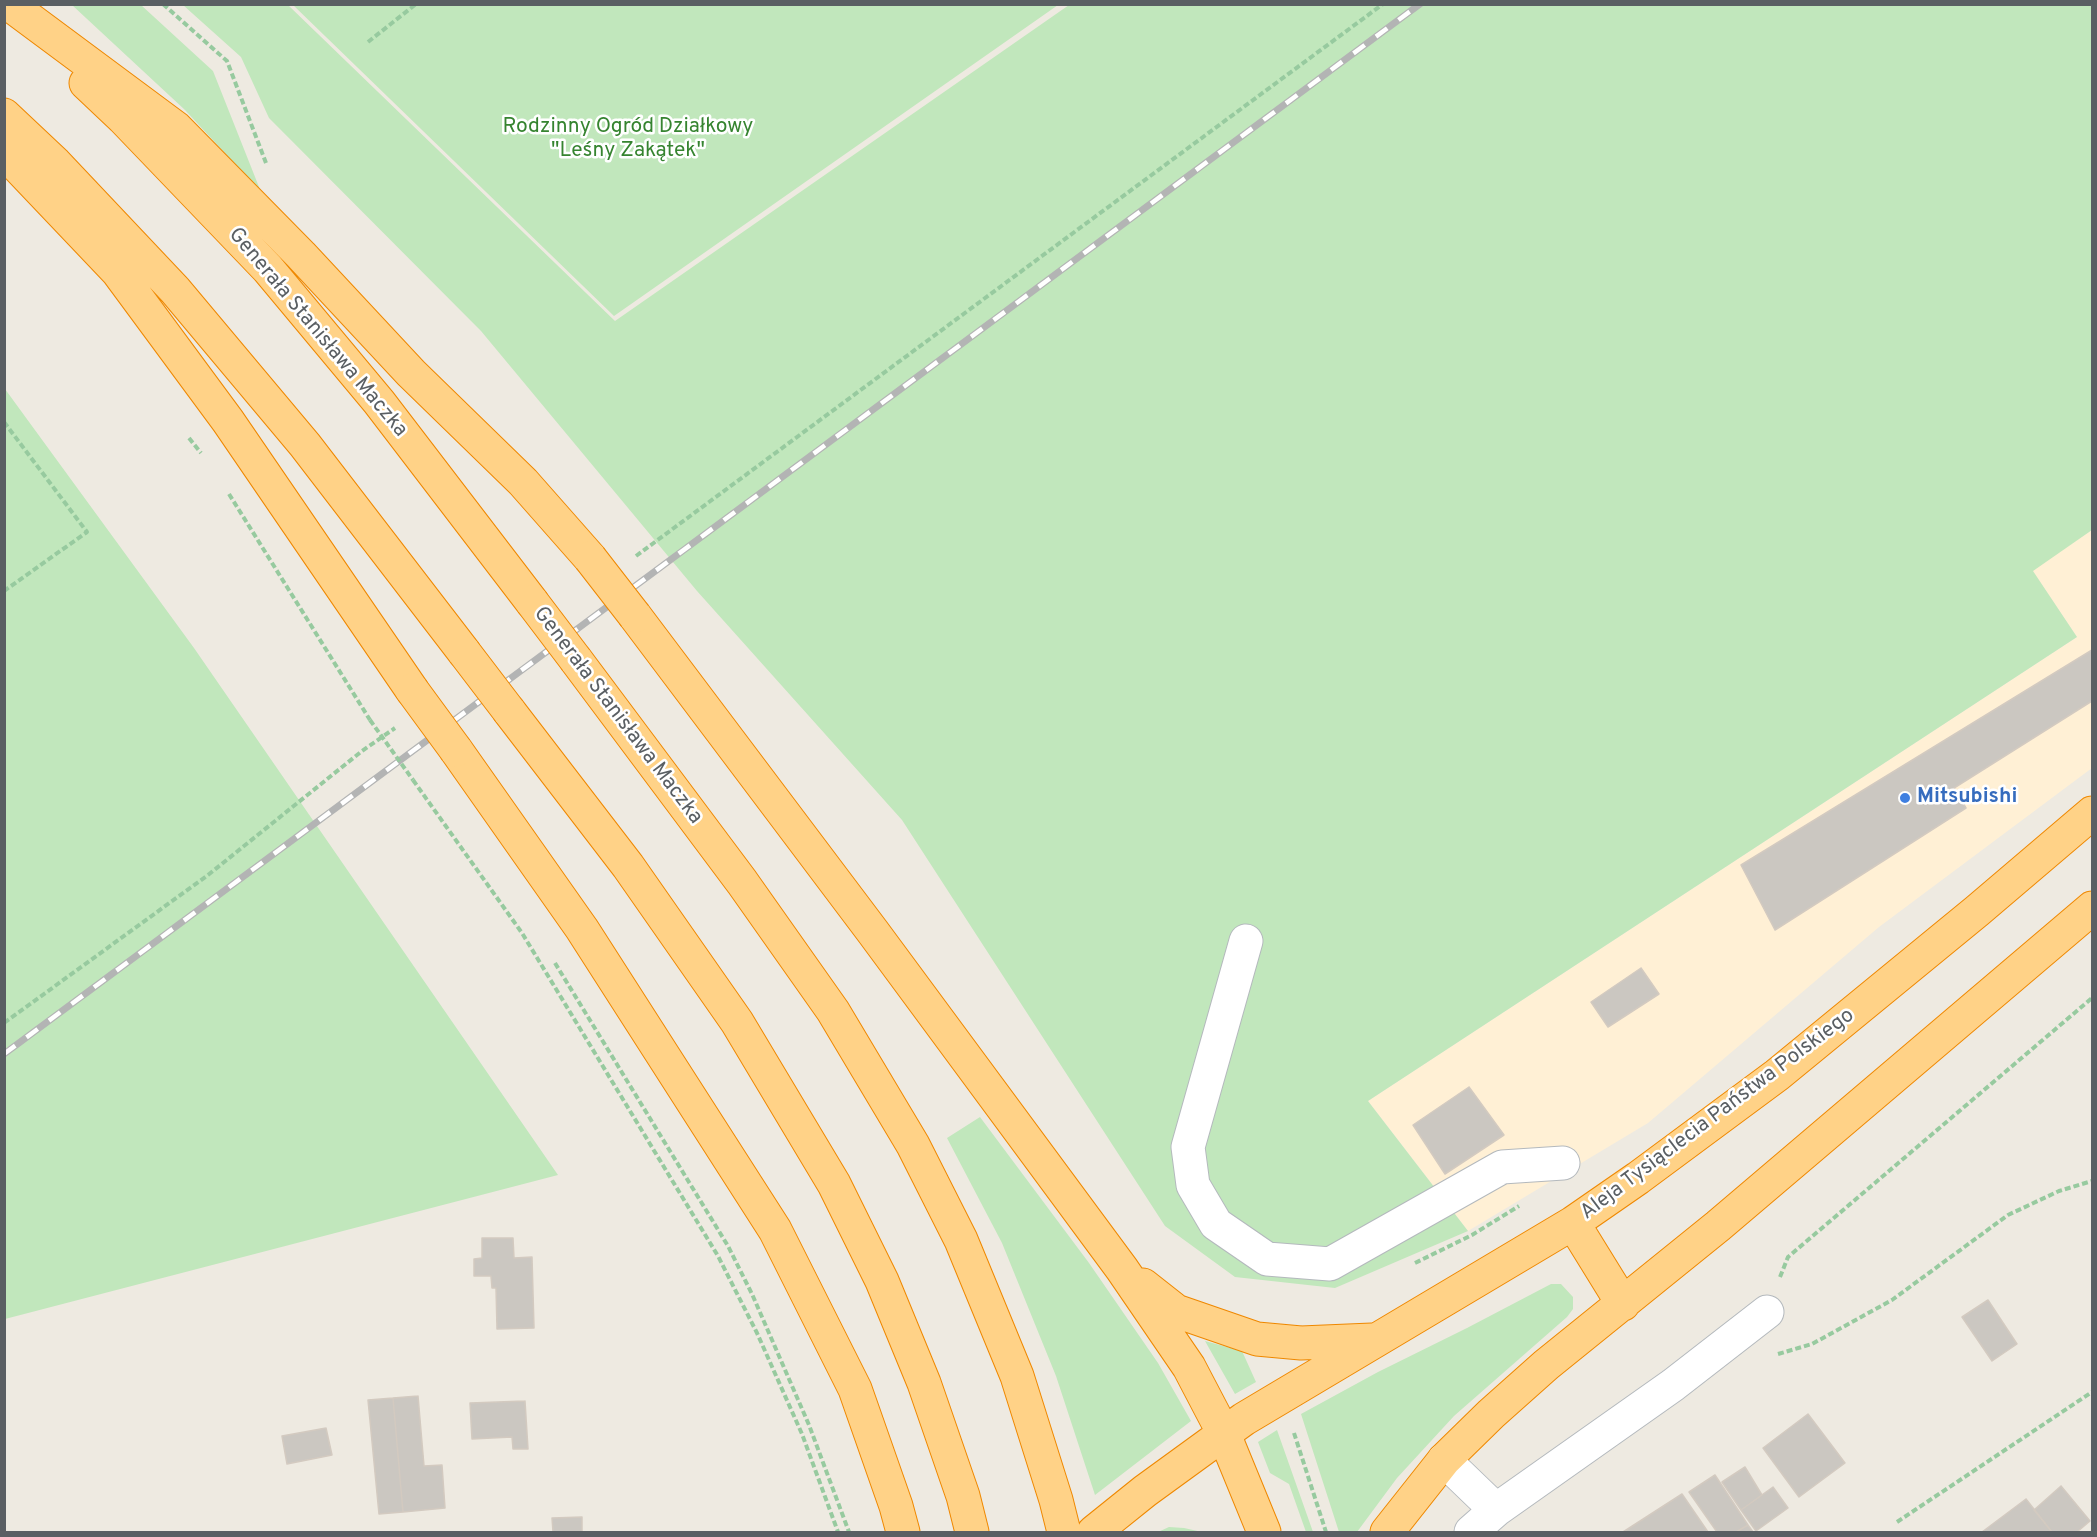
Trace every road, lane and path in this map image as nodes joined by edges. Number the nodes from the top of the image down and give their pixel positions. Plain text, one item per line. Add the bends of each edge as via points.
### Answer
1 (9, 4) edge
2 (163, 4) edge
3 (416, 4) edge
4 (1383, 4) edge
5 (4, 7) edge
6 (368, 42) dead end
7 (4, 115) edge
8 (4, 152) edge
9 (267, 166) dead end
10 (4, 422) edge
11 (184, 430) dead end
12 (204, 458) dead end
13 (224, 486) dead end
14 (633, 558) dead end
15 (4, 591) edge
16 (401, 724) dead end
17 (2092, 813) edge
18 (2092, 908) edge
19 (1246, 941) dead end
20 (554, 961) dead end
21 (2092, 998) edge
22 (4, 1023) edge
23 (1563, 1162) dead end
24 (2092, 1181) edge
25 (1574, 1223) junction
26 (1122, 1269) junction
27 (1623, 1304) junction
28 (1767, 1312) joint
29 (1377, 1339) junction
30 (1770, 1356) dead end
31 (2092, 1392) edge
32 (1223, 1432) junction
33 (1444, 1460) junction
34 (1496, 1510) junction
35 (1897, 1521) dead end
36 (837, 1533) edge
37 (849, 1533) edge
38 (903, 1533) edge
39 (972, 1533) edge
40 (1064, 1533) edge
41 (1094, 1533) edge
42 (1264, 1533) edge
43 (1387, 1533) edge
44 (1471, 1533) edge

1 - 26 highway, bridge via 176,128 411,373 522,482 590,558
2 - 9 path via 227,61
3 - 6 path
4 - 14 path
5 - 40 highway, Generała Stanisława Maczka, bridge via 123,118 268,269 379,402 742,882 833,1011 913,1144 961,1240 1017,1376
7 - 39 highway, bridge via 176,290 305,445 628,866 737,1022 834,1184 882,1281 924,1383
8 - 38 highway, bridge via 118,272 228,421 582,929 775,1230 855,1389
10 - 15 path via 87,532
11 - 12 path
13 - 36 path, bridge via 370,720 522,933 718,1256 802,1434
16 - 22 path via 208,875
17 - 25 highway, Aleja Tysiąclecia Państwa Polskiego via 1777,1075
18 - 27 highway
19 - 23 street via 1188,1147 1193,1185 1216,1224 1267,1258 1330,1264 1502,1167
20 - 37 path via 728,1246 810,1425
21 - 28 path via 1788,1257
24 - 30 path via 2059,1191 2008,1215 1892,1300 1812,1344
25 - 27 highway
25 - 29 highway, Aleja Tysiąclecia Państwa Polskiego
26 - 29 highway via 1176,1311 1257,1339 1301,1343
26 - 32 highway via 1189,1367
27 - 33 highway via 1546,1365
28 - 34 street via 1673,1385
29 - 32 highway, Aleja Tysiąclecia Państwa Polskiego
31 - 35 path
32 - 41 highway, Aleja Tysiąclecia Państwa Polskiego
32 - 42 highway
33 - 34 street
33 - 43 highway
34 - 44 street

